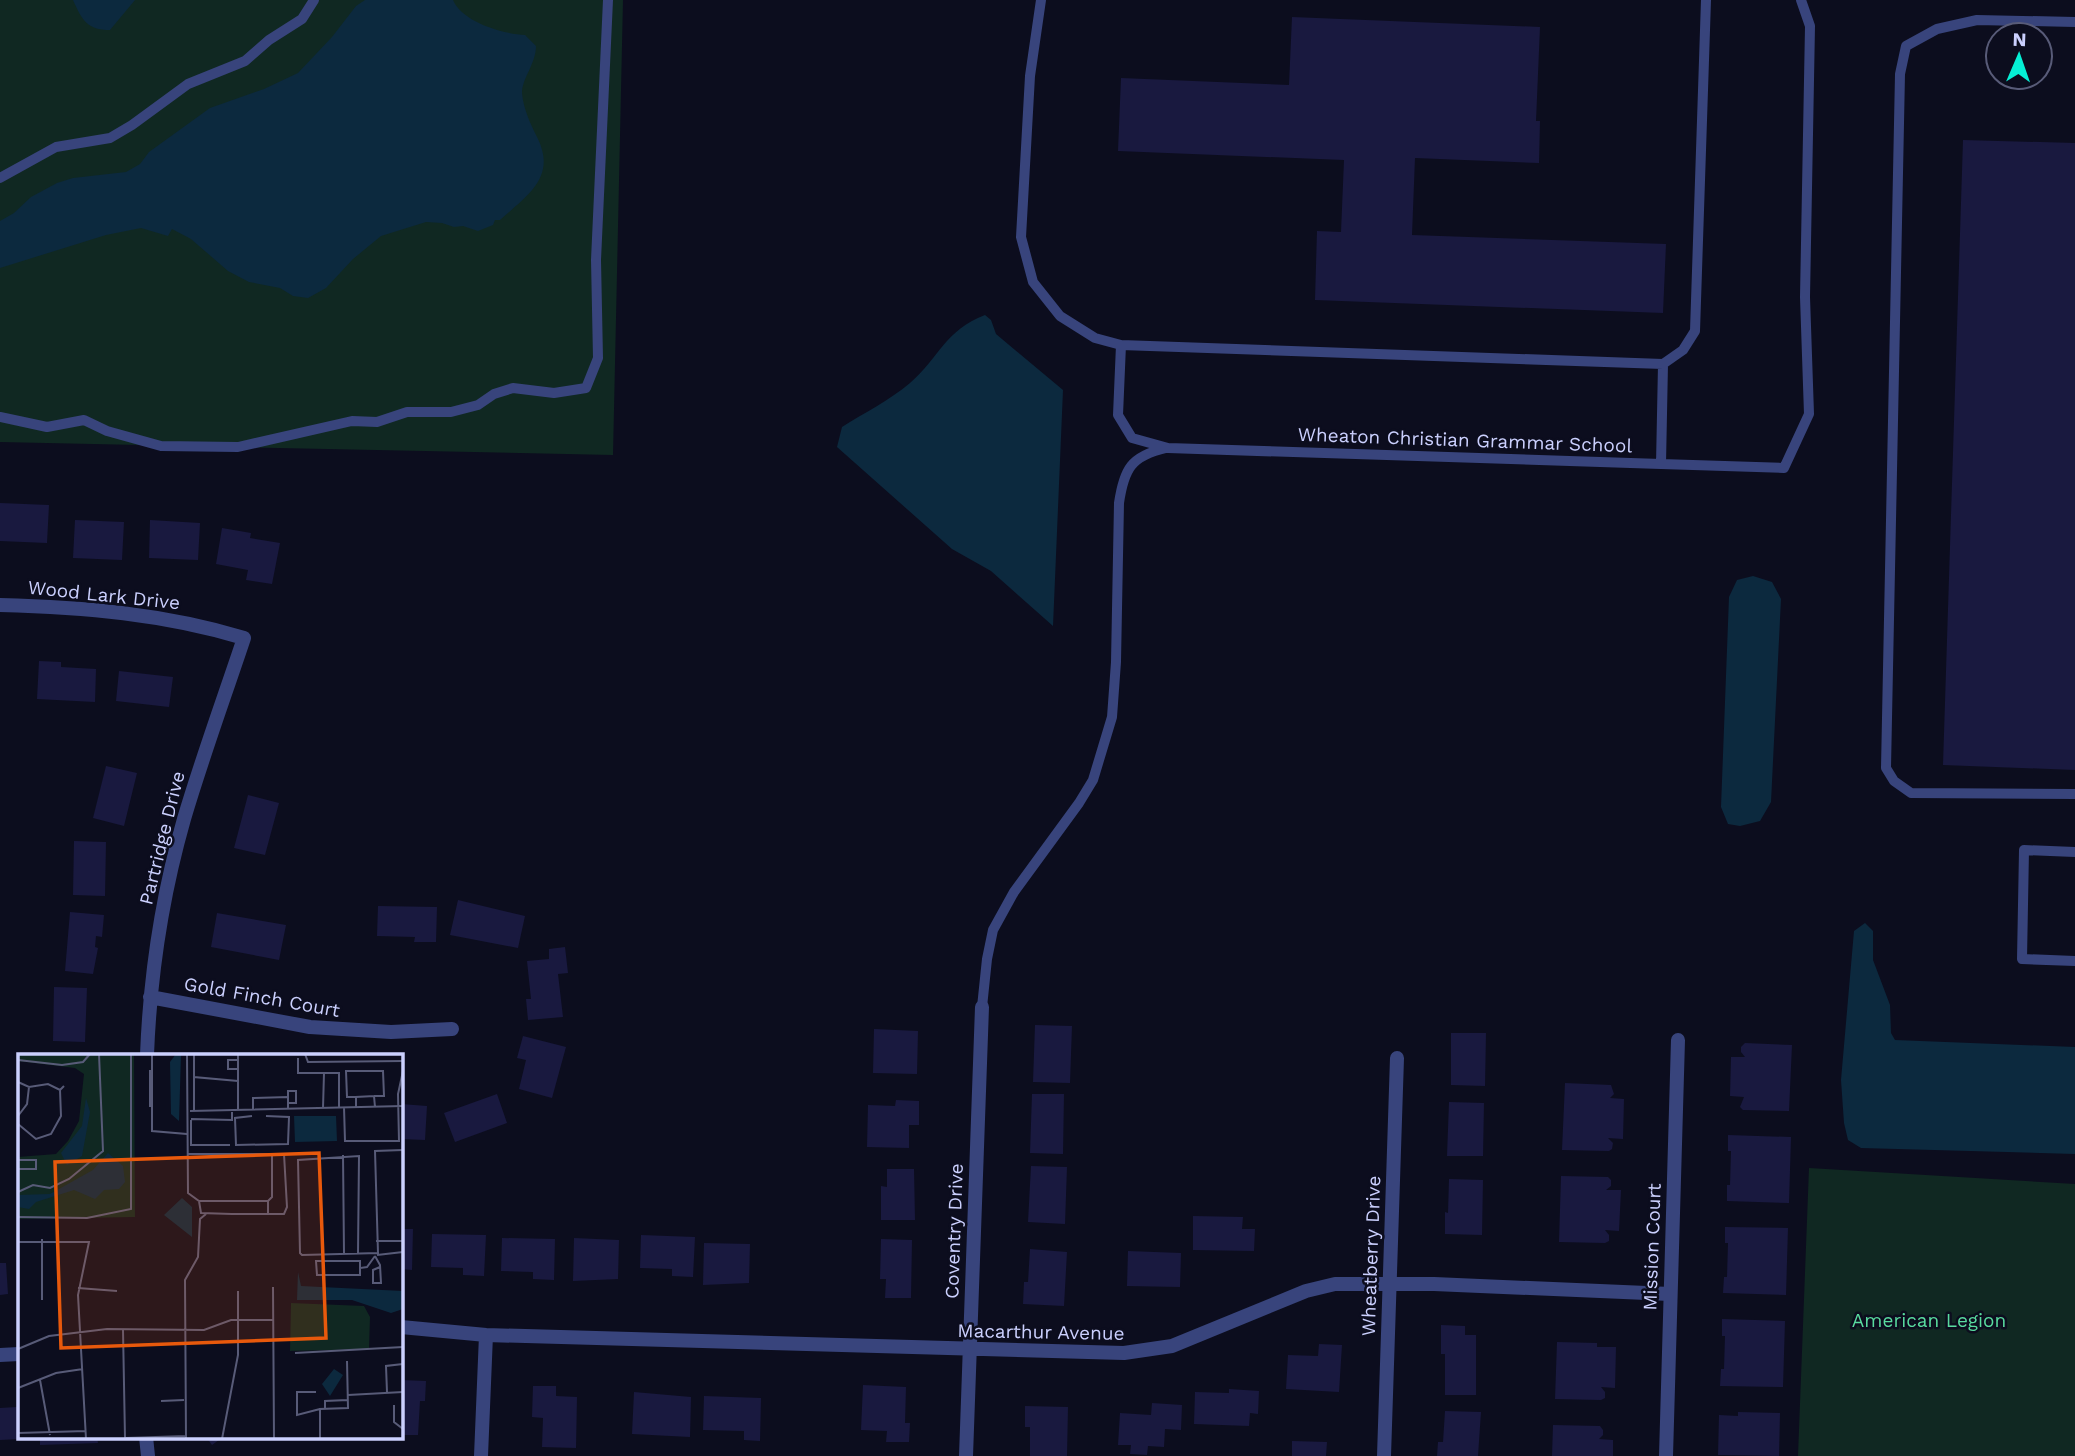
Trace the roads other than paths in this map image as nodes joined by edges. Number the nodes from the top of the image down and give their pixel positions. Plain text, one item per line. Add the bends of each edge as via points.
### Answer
1 (314, 0) edge
2 (608, 0) edge
3 (1041, 0) edge
4 (1706, 0) edge
5 (1801, 0) edge
6 (2075, 22) edge
7 (0, 178) edge
8 (1121, 345) junction
9 (1663, 364) junction
10 (0, 417) edge
11 (1168, 448) junction
12 (1661, 464) junction
13 (0, 605) edge
14 (244, 638) joint
15 (2075, 794) edge
16 (2075, 852) edge
17 (2075, 961) edge
18 (150, 997) junction
19 (982, 1007) joint
20 (452, 1029) dead end
21 (1678, 1040) dead end
22 (147, 1054) edge
23 (1397, 1058) dead end
24 (1389, 1284) junction
25 (1670, 1294) junction
26 (402, 1327) edge
27 (486, 1335) junction
28 (969, 1350) junction
29 (18, 1354) edge
30 (0, 1355) edge
31 (146, 1438) edge
32 (148, 1456) edge
33 (481, 1456) edge
34 (966, 1456) edge
35 (1384, 1456) edge
36 (1665, 1456) edge

1 - 7 lane via 302,19 245,61 188,84 110,138 56,147
2 - 10 lane via 596,260 598,358 586,388 554,393 513,388 452,412 407,412 377,422 352,421 238,447 161,446 83,421 47,427
3 - 8 lane via 1030,76 1021,237 1033,282 1060,316 1095,338
4 - 9 lane via 1695,331 1683,350
5 - 12 lane via 1810,26 1805,297 1809,414 1784,468
6 - 15 lane via 1977,20 1937,29 1906,46 1900,74 1886,768 1894,781 1911,793
8 - 9 lane
8 - 11 lane, Wheaton Christian Grammar School via 1118,415 1132,438
9 - 12 lane, Wheaton Christian Grammar School
11 - 12 lane, Wheaton Christian Grammar School
11 - 19 lane, Wheaton Christian Grammar School via 1146,453 1130,465 1122,482 1112,717 1093,780 1014,892 993,930
13 - 14 street, Wood Lark Drive via 130,613
14 - 18 street, Partridge Drive via 183,822
16 - 17 lane via 2024,850 2022,959
18 - 20 street, Gold Finch Court via 310,1027 391,1032
18 - 22 street, Partridge Drive
19 - 28 street, Coventry Drive
21 - 25 street, Mission Court
23 - 24 street, Wheatberry Drive
24 - 25 street, Macarthur Avenue
24 - 28 street, Macarthur Avenue via 1335,1284 1306,1292 1153,1350
24 - 35 street, Wheatberry Drive
25 - 36 street, Mission Court
26 - 27 street, Macarthur Avenue
27 - 28 street, Macarthur Avenue
27 - 33 street
28 - 34 street, Coventry Drive
29 - 30 street
31 - 32 street

